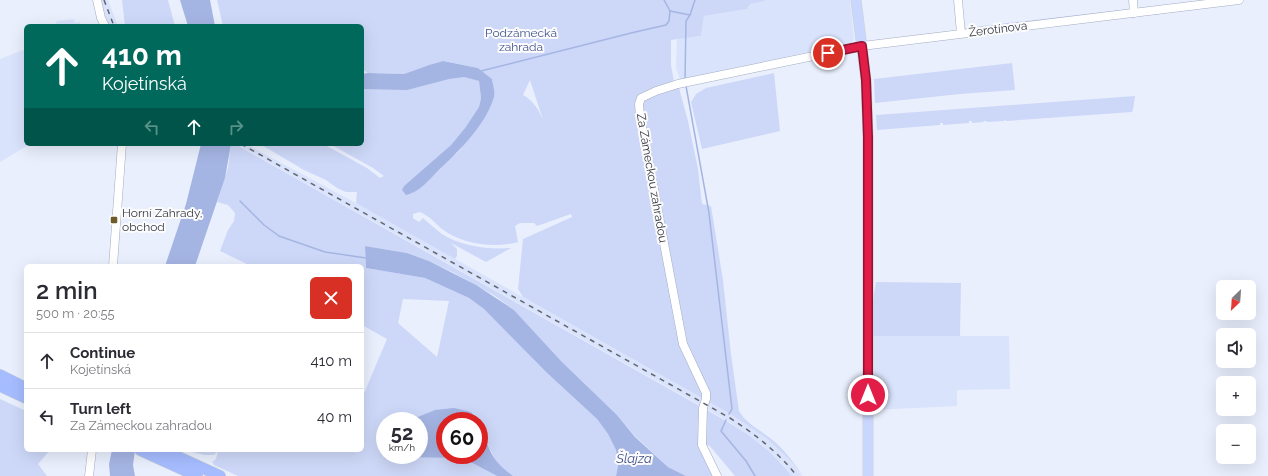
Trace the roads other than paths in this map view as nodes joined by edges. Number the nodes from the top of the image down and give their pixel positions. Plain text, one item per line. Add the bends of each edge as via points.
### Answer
1 (97, 0) edge
2 (856, 0) edge
3 (958, 0) edge
4 (1133, 0) edge
5 (1238, 0) edge
6 (1134, 13) junction
7 (104, 24) edge
8 (961, 33) junction
9 (862, 46) junction
10 (122, 146) edge
11 (113, 264) edge
12 (0, 375) edge
13 (0, 386) edge
14 (24, 387) edge
15 (24, 397) edge
16 (92, 452) edge
17 (146, 452) edge
18 (166, 452) edge
19 (179, 462) junction
20 (88, 476) edge
21 (197, 476) edge
22 (220, 476) edge
23 (717, 476) edge
24 (868, 476) edge

1 - 7 street
2 - 9 main road
3 - 8 street
4 - 6 street
5 - 6 street, Žerotínova
6 - 8 street, Žerotínova
8 - 9 street, Žerotínova
9 - 23 street, Za Zámeckou zahradou via 678,84 641,98 640,116 683,344 706,392 702,444
9 - 24 main road via 868,137
10 - 11 street
12 - 14 highway
13 - 15 highway
16 - 20 street
17 - 19 highway
18 - 19 highway
19 - 21 highway
19 - 22 highway

